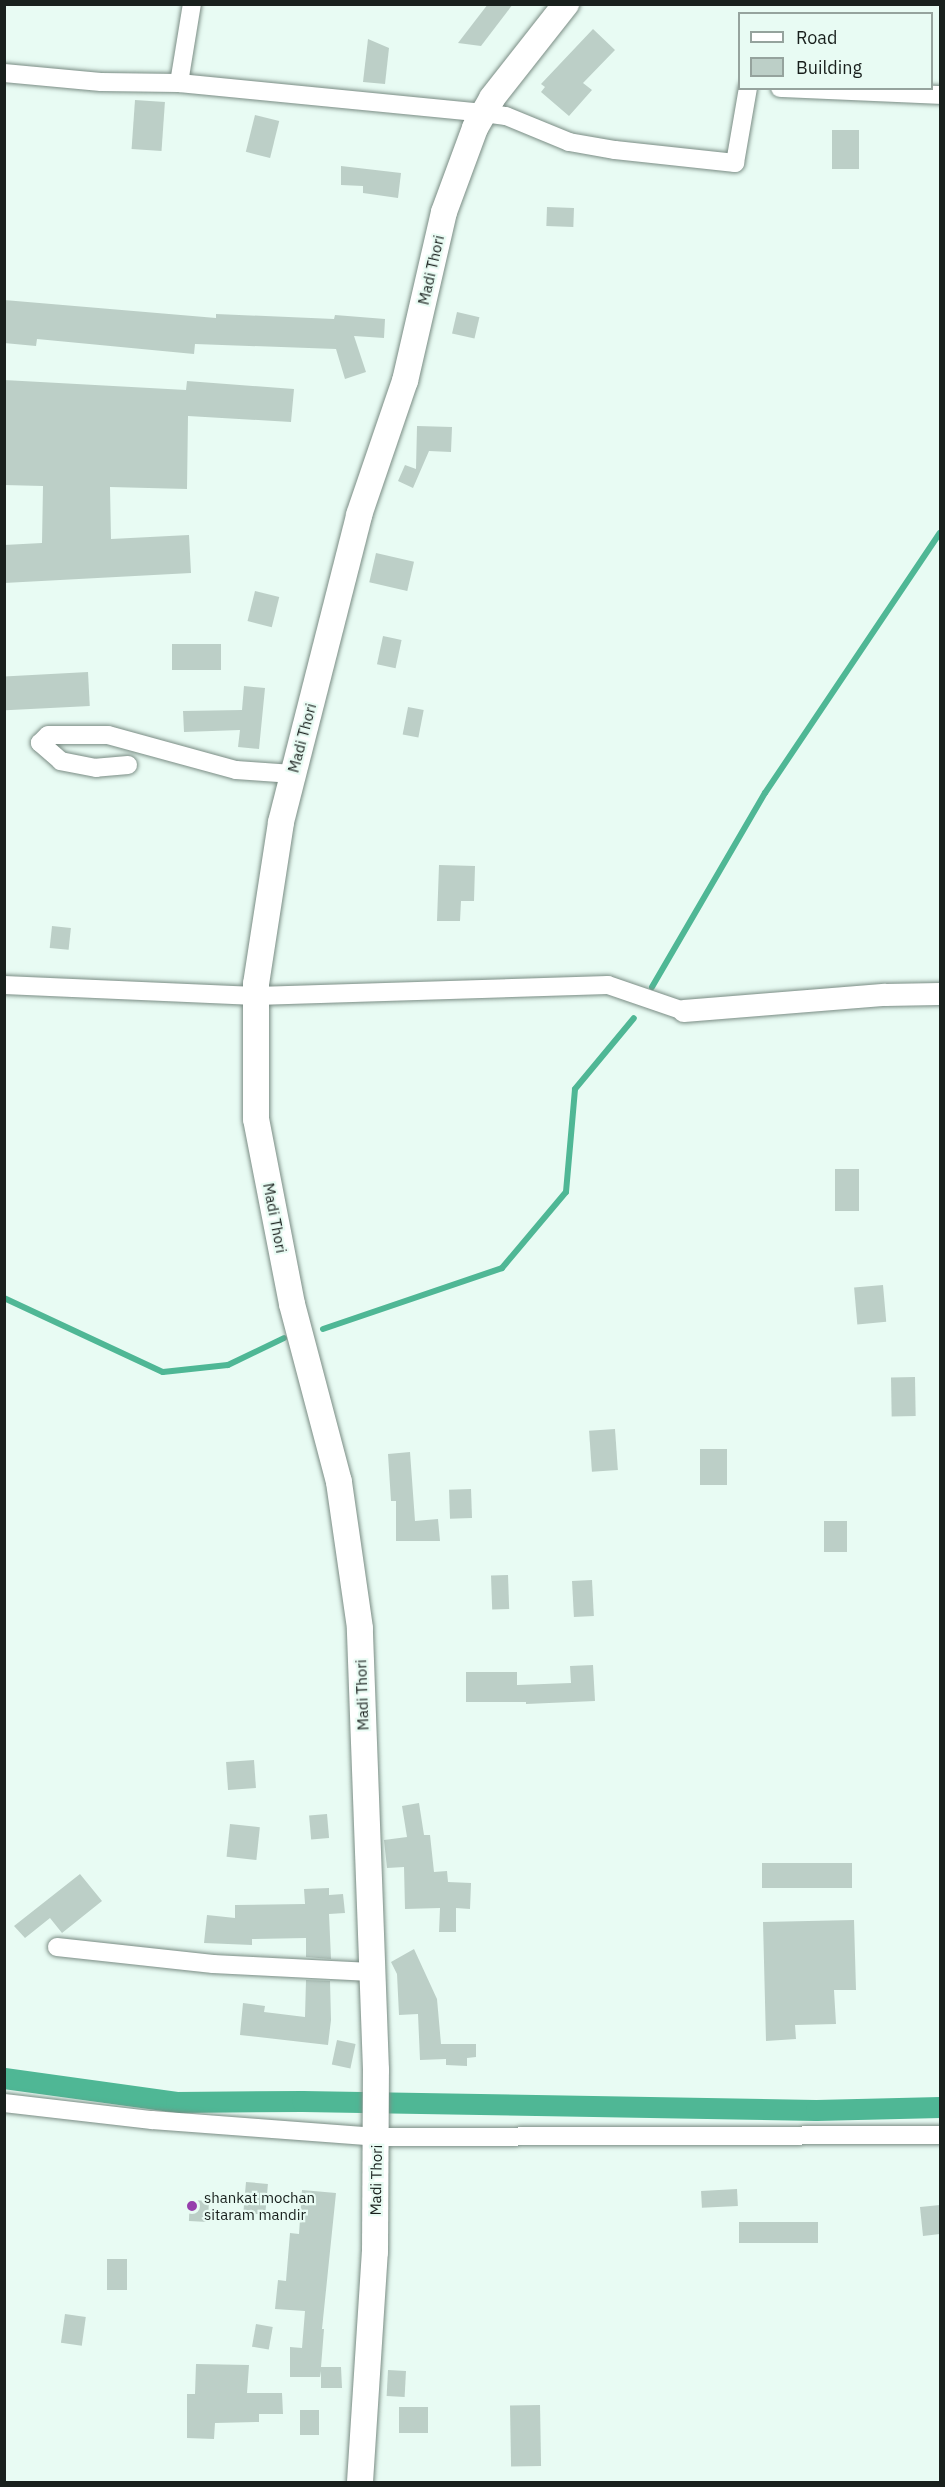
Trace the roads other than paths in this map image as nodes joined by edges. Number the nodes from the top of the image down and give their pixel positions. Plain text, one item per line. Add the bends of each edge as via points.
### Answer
1 (192, 4) edge
2 (566, 4) edge
3 (4, 73) edge
4 (179, 83) junction
5 (748, 90) edge
6 (826, 90) edge
7 (940, 95) edge
8 (484, 113) junction
9 (128, 765) dead end
10 (293, 774) junction
11 (4, 985) edge
12 (940, 994) edge
13 (256, 996) junction
14 (684, 1011) joint
15 (57, 1947) dead end
16 (371, 1972) junction
17 (4, 2103) edge
18 (376, 2128) junction
19 (940, 2135) edge
20 (360, 2482) edge

1 - 4 street
2 - 8 main road, Madi Thori
3 - 4 street via 101,82
4 - 8 street
5 - 8 street via 735,163 569,142 506,116
6 - 7 street
8 - 10 main road, Madi Thori via 444,212 405,381 359,515
9 - 10 street via 96,768 61,761 40,743 48,735 108,735 236,770
10 - 13 main road, Madi Thori via 281,822
11 - 13 street
12 - 14 street
13 - 14 street via 608,985
13 - 16 main road, Madi Thori via 256,1119 292,1304 339,1482 360,1628
15 - 16 street via 213,1964
16 - 18 main road, Madi Thori
17 - 18 street via 152,2120
18 - 19 street
18 - 20 main road, Madi Thori via 375,2252

